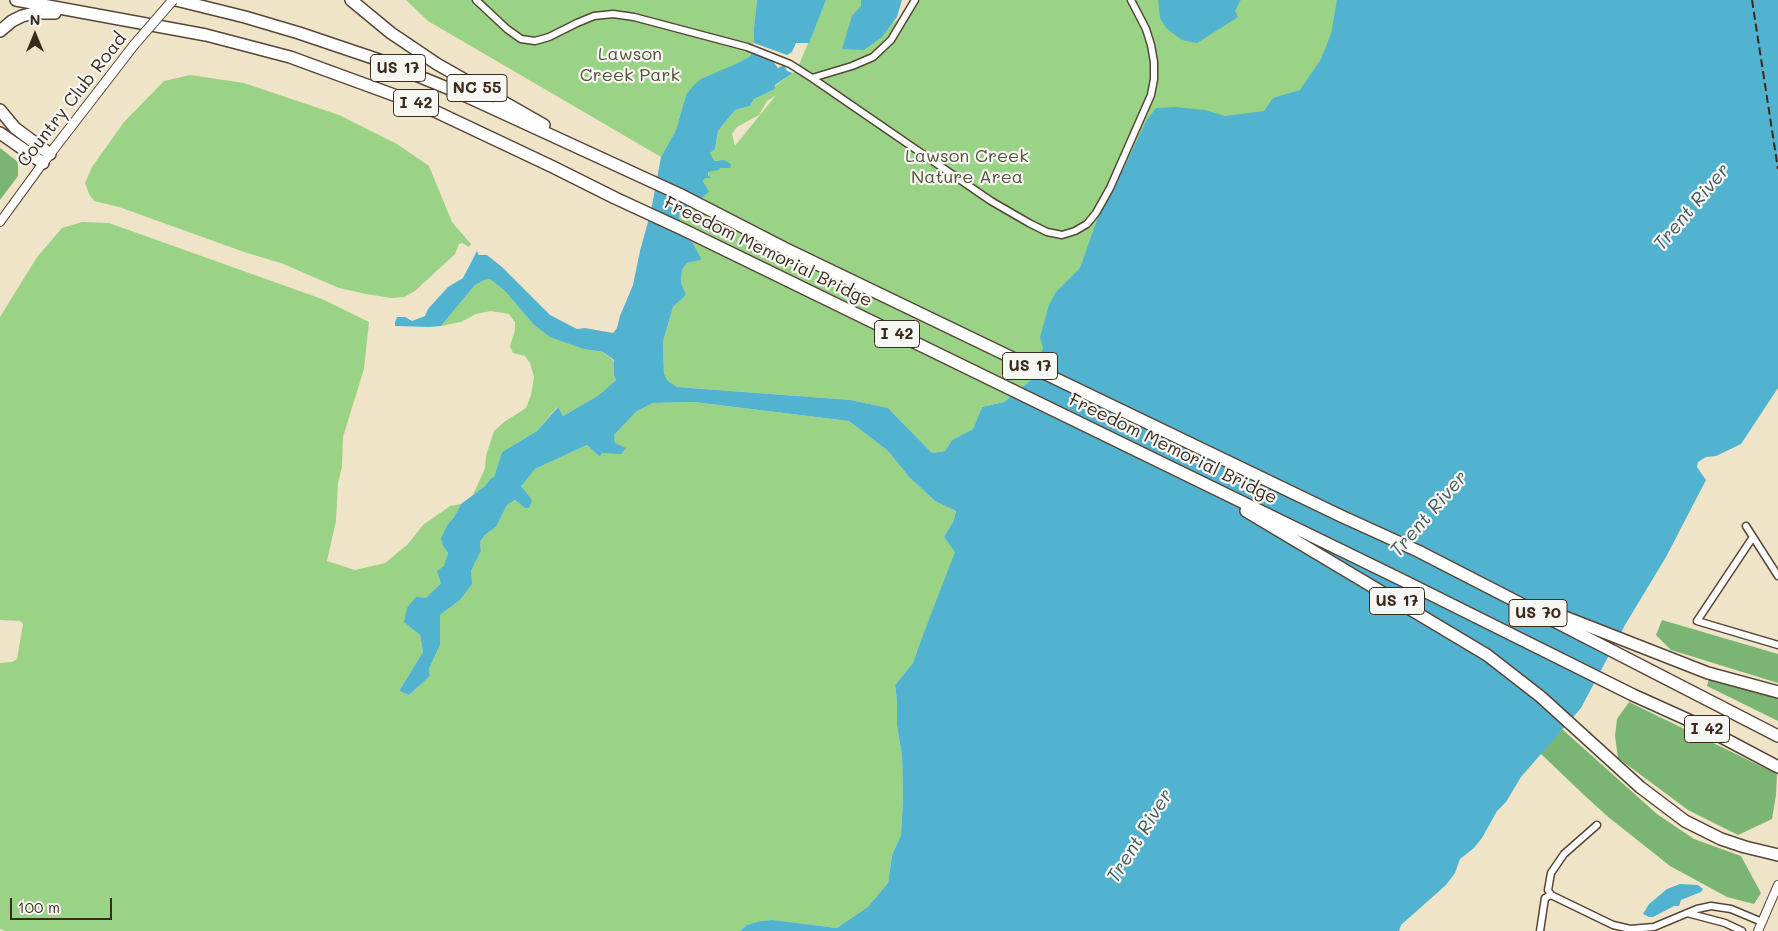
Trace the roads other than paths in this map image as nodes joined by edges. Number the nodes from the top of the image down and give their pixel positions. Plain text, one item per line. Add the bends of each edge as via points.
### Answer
1 (16, 0) edge
2 (174, 0) edge
3 (351, 0) edge
4 (476, 0) edge
5 (915, 0) edge
6 (1131, 0) edge
7 (0, 31) edge
8 (206, 35) junction
9 (812, 78) junction
10 (0, 110) edge
11 (0, 133) edge
12 (46, 159) junction
13 (611, 163) junction
14 (0, 222) edge
15 (1178, 471) junction
16 (1746, 526) dead end
17 (1753, 537) junction
18 (1429, 557) junction
19 (1778, 576) edge
20 (1778, 646) edge
21 (1778, 692) edge
22 (1778, 736) edge
23 (1778, 767) edge
24 (1597, 825) dead end
25 (1778, 855) edge
26 (1778, 885) edge
27 (1551, 895) junction
28 (1687, 913) junction
29 (1762, 922) junction
30 (1540, 931) edge
31 (1742, 931) edge
32 (1758, 931) edge

1 - 8 highway, I 42
2 - 12 main road, Country Club Road, bridge via 134,45
2 - 13 highway, US 17 via 299,33 379,60
3 - 13 highway, NC 55 via 391,33 437,64
4 - 9 street via 521,39 535,41 594,16 620,15 747,47 790,64
5 - 9 street via 891,40 873,57
6 - 9 street via 1151,45 1154,62 1151,95 1100,208 1087,224 1075,231 1062,234 1047,232 1029,224
7 - 8 highway via 22,16 46,12
8 - 15 highway, Freedom Memorial Bridge / I 42 via 290,57 424,106
10 - 12 highway
11 - 12 highway
12 - 14 street, Country Club Road
13 - 18 highway, Freedom Memorial Bridge / US 17
15 - 23 highway, Freedom Memorial Bridge / I 42 via 1695,723
15 - 25 highway, US 17 via 1487,655 1541,697 1663,806 1685,821 1721,839
16 - 17 street
17 - 19 street
17 - 20 street via 1697,621
18 - 21 highway, US 17 via 1570,620 1708,672
18 - 22 highway, Freedom Memorial Bridge / US 70
24 - 27 street via 1564,854 1551,873 1548,890
26 - 29 street
27 - 28 street via 1613,925 1630,929 1654,927
27 - 30 street via 1545,898
28 - 29 street via 1697,908 1718,906
28 - 31 street
29 - 32 street

